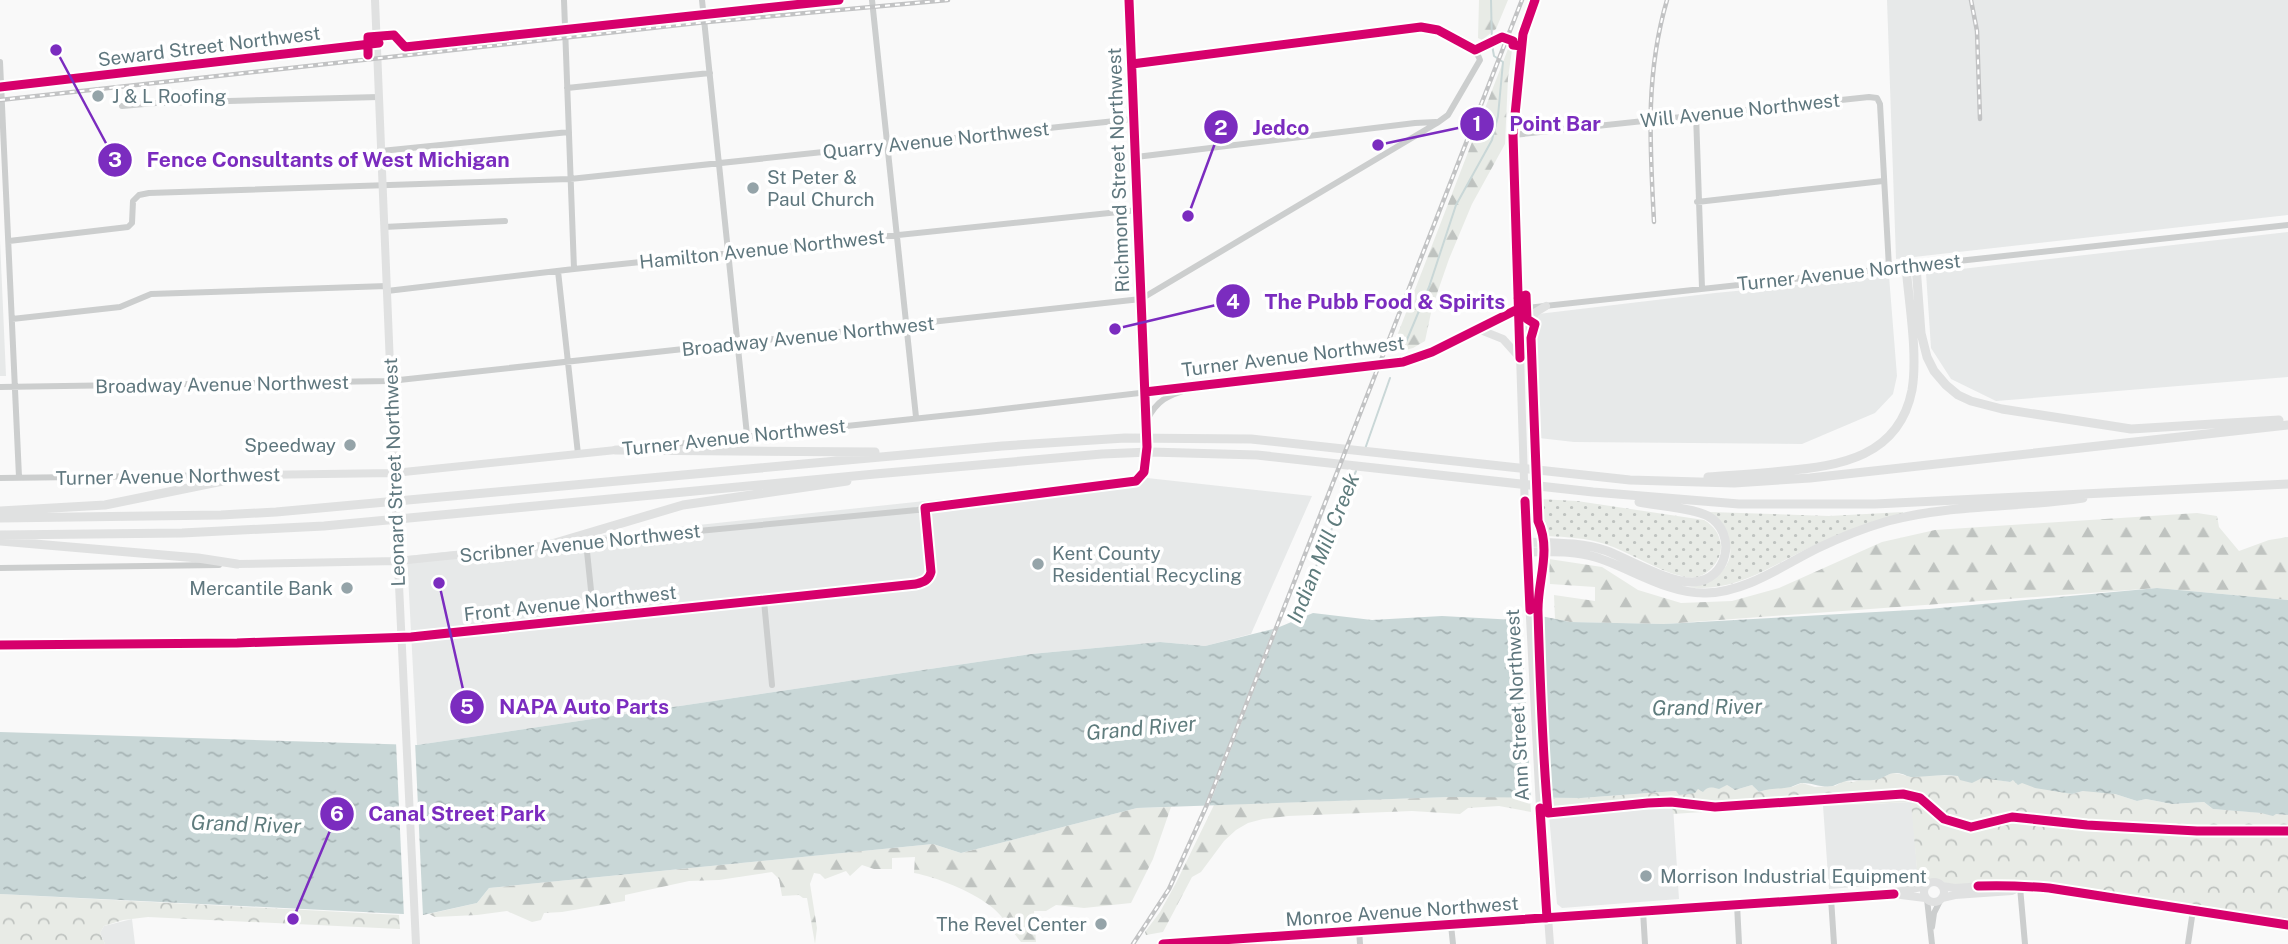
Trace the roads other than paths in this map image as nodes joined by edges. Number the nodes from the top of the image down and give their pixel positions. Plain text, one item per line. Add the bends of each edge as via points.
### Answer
1 (375, 0) edge
2 (564, 0) edge
3 (702, 0) edge
4 (872, 0) edge
5 (1129, 0) edge
6 (1535, 0) edge
7 (377, 43) junction
8 (0, 62) edge
9 (1132, 64) junction
10 (709, 73) junction
11 (1, 87) edge
12 (567, 88) junction
13 (379, 97) junction
14 (122, 106) dead end
15 (1696, 114) junction
16 (1134, 119) junction
17 (1437, 123) junction
18 (569, 132) junction
19 (1513, 135) junction
20 (888, 145) junction
21 (381, 151) junction
22 (1136, 157) junction
23 (719, 163) junction
24 (570, 179) junction
25 (1883, 181) junction
26 (382, 186) junction
27 (1697, 202) junction
28 (1138, 210) junction
29 (505, 221) dead end
30 (2288, 225) edge
31 (384, 226) junction
32 (898, 235) junction
33 (9, 241) junction
34 (728, 253) junction
35 (1916, 266) junction
36 (1906, 267) junction
37 (1889, 268) junction
38 (574, 269) junction
39 (558, 271) junction
40 (1702, 288) junction
41 (387, 289) junction
42 (1141, 299) junction
43 (1546, 306) junction
44 (1518, 309) junction
45 (12, 319) junction
46 (907, 326) junction
47 (1478, 329) junction
48 (1519, 338) junction
49 (738, 344) junction
50 (1520, 358) junction
51 (567, 363) junction
52 (390, 381) junction
53 (1212, 384) junction
54 (0, 387) edge
55 (16, 387) junction
56 (1145, 392) junction
57 (916, 417) junction
58 (2288, 422) edge
59 (1146, 424) junction
60 (747, 435) junction
61 (616, 450) junction
62 (933, 452) junction
63 (578, 454) junction
64 (1146, 464) joint
65 (394, 473) junction
66 (875, 474) junction
67 (251, 475) junction
68 (19, 477) junction
69 (0, 478) edge
70 (1653, 481) junction
71 (2288, 484) edge
72 (2128, 490) junction
73 (1593, 492) junction
74 (925, 508) junction
75 (0, 511) edge
76 (0, 518) edge
77 (0, 536) edge
78 (0, 541) edge
79 (586, 542) junction
80 (545, 546) junction
81 (1527, 547) junction
82 (398, 561) junction
83 (237, 564) junction
84 (0, 568) edge
85 (764, 601) junction
86 (594, 619) junction
87 (401, 638) junction
88 (0, 645) edge
89 (772, 685) dead end
90 (1926, 886) junction
91 (1942, 886) junction
92 (2020, 887) junction
93 (1965, 890) junction
94 (1894, 894) junction
95 (1830, 898) junction
96 (1926, 898) junction
97 (1941, 899) junction
98 (1737, 904) junction
99 (1643, 911) junction
100 (2193, 911) junction
101 (1547, 918) junction
102 (1451, 925) junction
103 (2288, 925) edge
104 (1359, 930) junction
105 (1931, 932) junction
106 (1264, 941) edge
107 (416, 944) edge
108 (1163, 944) edge
109 (1171, 944) edge
110 (1360, 944) edge
111 (1453, 944) edge
112 (1550, 944) edge
113 (1645, 944) edge
114 (1740, 944) edge
115 (1834, 944) edge
116 (1931, 944) edge
117 (2025, 944) edge
118 (2188, 944) edge

1 - 7 main road, Leonard Street Northwest
2 - 12 street
3 - 10 street
4 - 20 street
5 - 9 street, Richmond Street Northwest
6 - 19 main road, Ann Street Northwest via 1523,34
7 - 11 street, Seward Street Northwest
7 - 13 main road, Leonard Street Northwest
8 - 11 street
9 - 16 street, Richmond Street Northwest
9 - 17 street, Broadway Avenue Northwest via 1421,27 1438,30 1475,50 1480,60 1448,115
10 - 12 street
10 - 23 street
11 - 33 street
12 - 18 street
13 - 14 street
13 - 21 main road, Leonard Street Northwest
15 - 19 street, Will Avenue Northwest
15 - 25 street, Will Avenue Northwest via 1877,98
15 - 27 street
16 - 20 street, Quarry Avenue Northwest
16 - 22 street, Richmond Street Northwest
17 - 22 street
17 - 42 street, Broadway Avenue Northwest
18 - 21 street
18 - 24 street
19 - 44 main road, Ann Street Northwest
20 - 23 street, Quarry Avenue Northwest
20 - 32 street
21 - 26 main road, Leonard Street Northwest
22 - 28 street, Richmond Street Northwest
23 - 24 street, Quarry Avenue Northwest
23 - 34 street
24 - 26 street, Quarry Avenue Northwest
24 - 38 street
25 - 27 street
25 - 37 street
26 - 31 main road, Leonard Street Northwest
26 - 33 street, Quarry Avenue Northwest via 149,193 133,201 128,227
27 - 40 street
28 - 32 street, Hamilton Avenue Northwest
28 - 42 street, Richmond Street Northwest
29 - 31 street
30 - 35 street, Turner Avenue Northwest
31 - 41 main road, Leonard Street Northwest
32 - 34 street, Hamilton Avenue Northwest
32 - 46 street
33 - 45 street
34 - 38 street, Hamilton Avenue Northwest
34 - 49 street
35 - 36 street, Turner Avenue Northwest
35 - 58 highway via 1927,357 1946,385 1971,401 2131,429
36 - 37 street, Turner Avenue Northwest
36 - 70 highway via 1912,391 1902,418 1886,439 1862,456 1834,466
37 - 40 street, Turner Avenue Northwest
38 - 39 street, Hamilton Avenue Northwest
39 - 41 street, Hamilton Avenue Northwest
39 - 51 street
40 - 43 street, Turner Avenue Northwest
41 - 45 street, Hamilton Avenue Northwest via 151,294 120,307
41 - 52 main road, Leonard Street Northwest
42 - 46 street, Broadway Avenue Northwest
42 - 56 street, Richmond Street Northwest
43 - 44 street, Turner Avenue Northwest
43 - 48 main road via 1536,312
44 - 47 street, Turner Avenue Northwest
44 - 48 main road, Ann Street Northwest
45 - 55 street
46 - 49 street, Broadway Avenue Northwest
46 - 57 street
47 - 50 main road via 1503,339
47 - 53 street, Turner Avenue Northwest via 1403,362
48 - 50 main road, Ann Street Northwest
49 - 51 street, Broadway Avenue Northwest
49 - 60 street
50 - 81 main road, Ann Street Northwest
51 - 52 street, Broadway Avenue Northwest
51 - 63 street
52 - 55 street, Broadway Avenue Northwest
52 - 65 main road, Leonard Street Northwest
53 - 56 street, Turner Avenue Northwest
53 - 59 street via 1163,399
54 - 55 street, Broadway Avenue Northwest
55 - 68 street
56 - 57 street, Turner Avenue Northwest
56 - 59 street, Richmond Street Northwest
57 - 60 street, Turner Avenue Northwest
58 - 70 highway via 1810,478 1734,483
59 - 64 street, Richmond Street Northwest
60 - 61 street, Turner Avenue Northwest
61 - 62 highway
61 - 63 main road, Turner Avenue Northwest
62 - 70 highway via 1125,438 1251,439
62 - 76 highway via 221,515
63 - 65 main road, Turner Avenue Northwest
64 - 74 street, Scribner Avenue Northwest via 1140,477 1130,482
65 - 67 main road, Turner Avenue Northwest
65 - 82 main road, Leonard Street Northwest
66 - 73 highway via 1170,452 1257,455
66 - 77 highway via 376,522 209,532
66 - 80 highway via 832,485 683,505
67 - 68 street, Turner Avenue Northwest
67 - 75 highway via 105,505
68 - 69 street, Turner Avenue Northwest
71 - 72 highway
72 - 73 highway via 1815,505 1706,503
72 - 81 highway via 1890,521 1843,536 1737,587 1713,592 1671,587 1581,554
73 - 81 highway via 1707,516 1726,540 1722,565 1709,578 1692,582 1582,545
74 - 79 street, Scribner Avenue Northwest
74 - 85 street, Front Avenue Northwest via 930,577 924,582
78 - 83 highway
79 - 80 street, Scribner Avenue Northwest
79 - 86 street
80 - 82 main road, Scribner Avenue Northwest
81 - 101 main road, Ann Street Northwest
82 - 83 main road, Scribner Avenue Northwest
82 - 87 main road, Leonard Street Northwest
83 - 84 street, Scribner Avenue Northwest
85 - 86 street, Front Avenue Northwest
85 - 89 street
86 - 87 street, Front Avenue Northwest
87 - 88 street, Front Avenue Northwest
87 - 107 main road, Leonard Street Northwest
90 - 91 main road via 1933,882
90 - 94 main road, Monroe Avenue Northwest
90 - 96 main road
91 - 93 main road
91 - 97 main road
92 - 93 main road
92 - 100 main road
92 - 117 street
93 - 97 main road
94 - 95 main road, Monroe Avenue Northwest
94 - 96 main road, Monroe Avenue Northwest
95 - 98 main road, Monroe Avenue Northwest
95 - 115 street
96 - 97 main road via 1931,902
96 - 105 street
97 - 105 street
98 - 99 main road, Monroe Avenue Northwest
98 - 114 street
99 - 101 main road, Monroe Avenue Northwest
99 - 113 street
100 - 103 main road
100 - 118 street
101 - 102 main road, Monroe Avenue Northwest
101 - 112 main road, Ann Street Northwest
102 - 104 main road, Monroe Avenue Northwest
102 - 111 street
104 - 106 main road, Monroe Avenue Northwest
104 - 110 street
105 - 116 street
106 - 109 main road, Monroe Avenue Northwest
108 - 109 main road, Monroe Avenue Northwest

